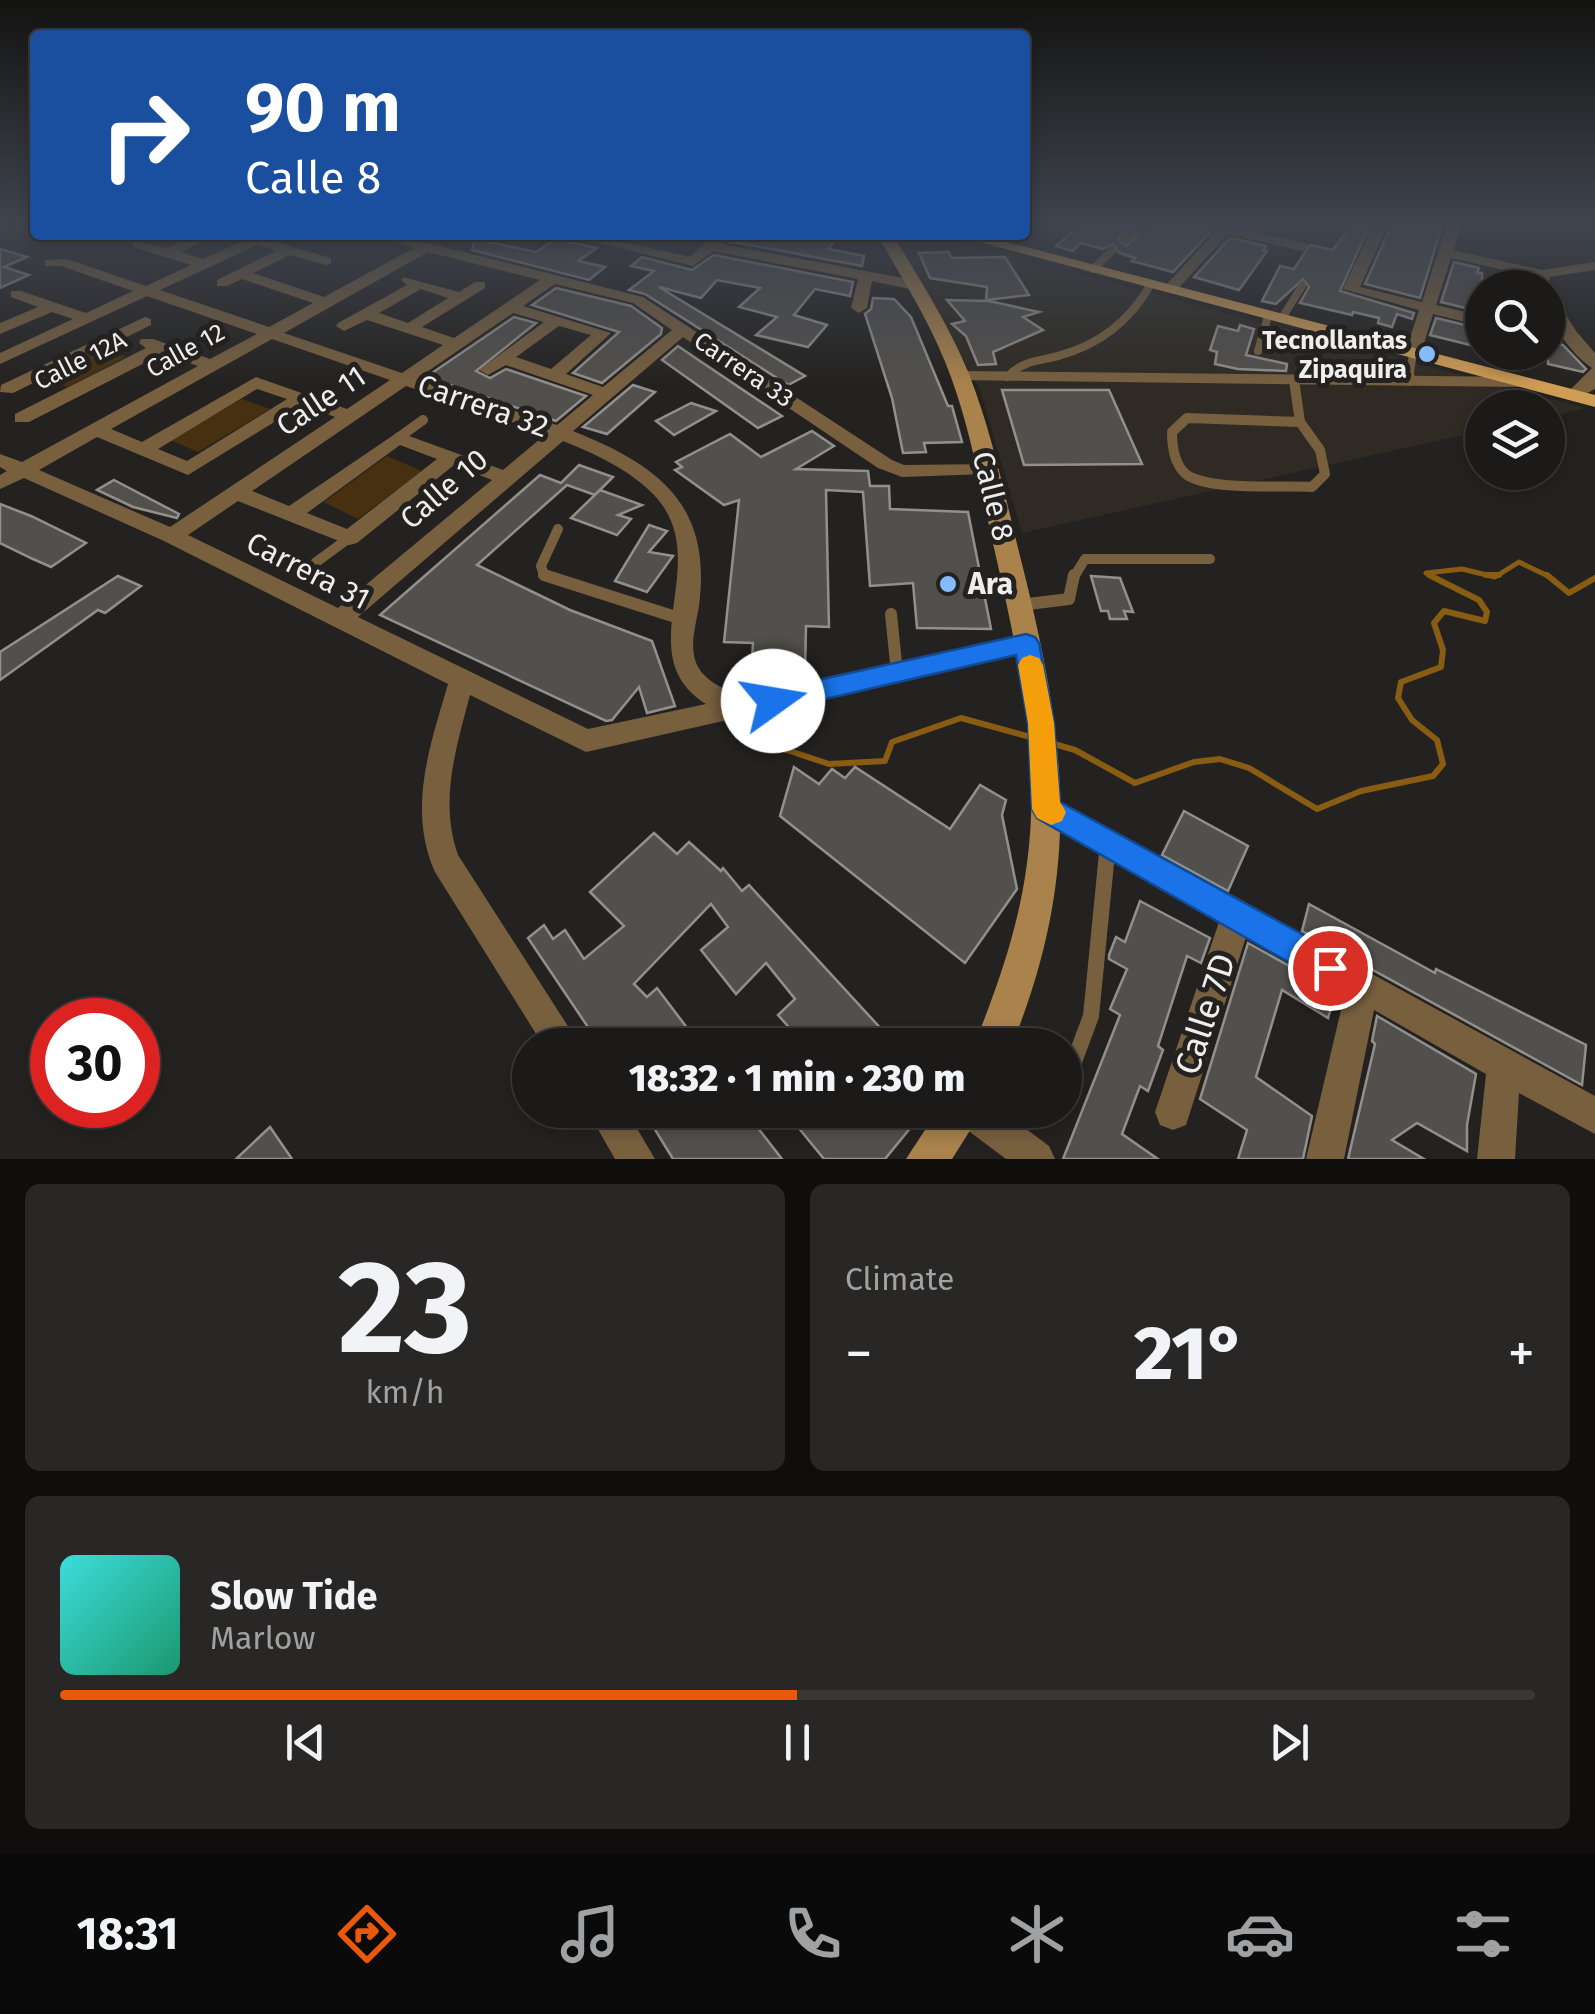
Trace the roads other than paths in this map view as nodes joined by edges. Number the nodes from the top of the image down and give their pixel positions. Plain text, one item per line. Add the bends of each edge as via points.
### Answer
1 (109, 278) edge
2 (174, 278) edge
3 (234, 278) edge
4 (254, 278) edge
5 (293, 278) dead end
6 (369, 278) edge
7 (400, 278) edge
8 (548, 278) edge
9 (866, 278) edge
10 (877, 278) edge
11 (910, 278) edge
12 (1128, 278) edge
13 (1180, 278) edge
14 (1356, 278) edge
15 (1435, 278) edge
16 (552, 279) junction
17 (222, 284) dead end
18 (420, 284) junction
19 (1151, 284) junction
20 (37, 285) dead end
21 (914, 285) junction
22 (276, 286) junction
23 (480, 286) dead end
24 (1302, 286) dead end
25 (1170, 289) junction
26 (147, 291) junction
27 (8, 297) edge
28 (460, 297) junction
29 (324, 302) junction
30 (51, 306) junction
31 (510, 307) junction
32 (1425, 307) junction
33 (859, 308) dead end
34 (366, 314) junction
35 (1275, 317) junction
36 (1465, 317) edge
37 (87, 319) junction
38 (557, 320) junction
39 (145, 322) dead end
40 (1565, 322) edge
41 (344, 326) dead end
42 (410, 328) junction
43 (682, 328) junction
44 (0, 329) edge
45 (269, 333) junction
46 (120, 334) junction
47 (1565, 340) edge
48 (456, 344) junction
49 (1580, 344) junction
50 (160, 348) junction
51 (1258, 351) dead end
52 (1412, 353) junction
53 (0, 359) edge
54 (504, 359) junction
55 (1595, 364) edge
56 (210, 365) junction
57 (488, 370) dead end
58 (1595, 374) edge
59 (553, 376) junction
60 (960, 376) junction
61 (1007, 377) junction
62 (404, 379) junction
63 (1294, 380) junction
64 (1410, 381) junction
65 (1523, 382) junction
66 (4, 387) edge
67 (605, 393) junction
68 (1574, 395) junction
69 (300, 399) junction
70 (1595, 401) edge
71 (46, 406) junction
72 (348, 416) junction
73 (22, 418) dead end
74 (423, 420) dead end
75 (1300, 422) junction
76 (95, 429) junction
77 (558, 432) junction
78 (398, 438) junction
79 (143, 450) junction
80 (450, 459) junction
81 (0, 460) edge
82 (987, 468) junction
83 (23, 470) junction
84 (504, 477) junction
85 (0, 483) edge
86 (234, 492) junction
87 (292, 514) junction
88 (558, 529) dead end
89 (172, 536) junction
90 (349, 538) junction
91 (1210, 558) dead end
92 (315, 564) dead end
93 (1020, 605) junction
94 (890, 614) dead end
95 (339, 620) junction
96 (685, 620) junction
97 (1026, 643) junction
98 (897, 672) junction
99 (462, 681) junction
100 (739, 708) junction
101 (1046, 792) junction
102 (1108, 843) junction
103 (1237, 915) junction
104 (1363, 986) junction
105 (552, 1028) edge
106 (999, 1028) edge
107 (1082, 1040) edge
108 (1504, 1065) junction
109 (1173, 1112) dead end
110 (1595, 1116) edge
111 (616, 1128) edge
112 (952, 1128) edge
113 (994, 1128) edge
114 (1014, 1128) edge
115 (1005, 1135) junction
116 (636, 1159) edge
117 (927, 1159) edge
118 (1036, 1159) edge
119 (1325, 1159) edge
120 (1496, 1159) edge

1 - 26 street, Carrera 32
2 - 26 street
3 - 17 street
4 - 22 street
5 - 22 street
6 - 29 street, Calle 12
7 - 18 street
8 - 16 street, Carrera 33
9 - 33 street
10 - 21 street
11 - 21 main road, Calle 8
12 - 19 main road
13 - 25 street
14 - 32 street via 1351,289
15 - 32 street
16 - 31 street, Calle 11
16 - 43 street, Carrera 33 via 638,300
18 - 28 street
18 - 34 street
19 - 25 main road
19 - 61 lane via 1126,320 1098,342 1026,361
20 - 27 street
21 - 60 main road, Calle 8
22 - 29 street
23 - 28 street
24 - 35 lane
25 - 35 main road
26 - 37 street
26 - 45 street, Carrera 32
27 - 30 street
28 - 42 street
29 - 45 street, Calle 12
30 - 37 street
30 - 44 street
31 - 38 street
31 - 48 street, Calle 11
32 - 36 street
32 - 52 street
34 - 41 street
34 - 42 street
35 - 51 lane
35 - 52 main road
37 - 53 street
38 - 54 street
38 - 59 street via 603,333
39 - 46 street
40 - 49 street
42 - 48 street
43 - 67 street, Calle 10
43 - 82 street, Carrera 33 via 885,464 902,471
45 - 56 street, Calle 12
45 - 62 street, Carrera 32
46 - 50 street
46 - 66 street
47 - 49 street
48 - 62 street, Calle 11
49 - 55 street
50 - 56 street
50 - 71 street, Calle 12A
52 - 64 lane
52 - 65 main road
54 - 57 street
54 - 59 street
56 - 76 street, Calle 12
58 - 68 street
59 - 67 street
60 - 61 street
60 - 82 main road, Calle 8
61 - 63 street
62 - 72 street, Calle 11
62 - 77 street, Carrera 32
63 - 64 street
63 - 75 lane
64 - 65 street
65 - 68 main road
66 - 71 street
67 - 77 street, Calle 10
68 - 70 main road
69 - 72 street
69 - 79 street via 256,382
69 - 79 street via 188,469
71 - 73 street, Calle 12A
72 - 86 street, Calle 11
74 - 78 lane
75 - 75 lane via 1187,418 1172,432 1170,450 1194,478 1312,487 1325,474 1320,450
76 - 79 street
76 - 83 street, Calle 12
77 - 84 street, Calle 10
77 - 96 street, Carrera 32 via 612,452 668,492 694,576
78 - 80 street
78 - 87 street
80 - 84 street
80 - 90 street
81 - 83 street, Carrera 31
82 - 93 main road, Calle 8
83 - 85 street, Calle 12
83 - 89 street, Carrera 31
84 - 95 street, Calle 10
86 - 87 street
86 - 89 street, Calle 11
87 - 90 street
88 - 96 lane via 541,566 544,575
89 - 95 street, Carrera 31
90 - 92 lane
91 - 93 lane via 1085,559 1074,570 1069,599
93 - 97 main road, Calle 8
94 - 98 lane
95 - 99 street, Carrera 31
96 - 100 street, Carrera 32 via 680,649 689,675
97 - 98 street
97 - 101 main road, Calle 8
98 - 100 street
99 - 100 street, Carrera 31 via 586,741
99 - 105 street via 432,808 435,839
101 - 102 street
101 - 106 main road, Calle 8 via 1044,862 1030,936
102 - 103 street
102 - 107 lane via 1091,1016
103 - 104 street
103 - 109 street, Calle 7D
104 - 108 street
104 - 119 street
108 - 110 street
108 - 120 street
111 - 116 street
112 - 117 main road
113 - 115 street
114 - 115 lane
115 - 118 street

